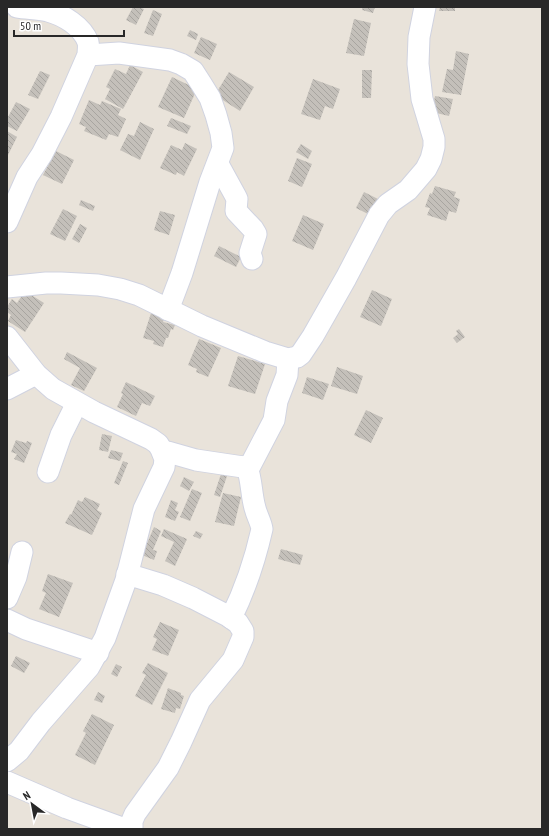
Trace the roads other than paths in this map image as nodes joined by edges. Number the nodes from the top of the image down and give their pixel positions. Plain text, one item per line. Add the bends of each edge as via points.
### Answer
1 (17, 7) edge
2 (425, 7) edge
3 (88, 55) junction
4 (218, 164) junction
5 (7, 222) edge
6 (252, 258) dead end
7 (7, 287) edge
8 (168, 310) junction
9 (7, 337) edge
10 (288, 358) junction
11 (36, 374) junction
12 (7, 390) edge
13 (76, 403) junction
14 (163, 452) junction
15 (247, 467) junction
16 (48, 472) dead end
17 (22, 552) dead end
18 (127, 574) junction
19 (7, 598) edge
20 (231, 618) junction
21 (7, 620) edge
22 (98, 653) junction
23 (7, 761) edge
24 (7, 782) edge
25 (125, 829) edge
26 (132, 829) edge

1 - 3 street via 46,10 71,21 85,37
2 - 10 street via 419,37 418,64 422,99 434,139 431,159 408,190 388,204 379,215 313,336 301,354
3 - 4 street via 119,53 170,60 193,71 210,98 216,114 223,148
3 - 5 street via 73,93
4 - 6 street via 236,195 236,211 256,234 250,253
4 - 8 street
7 - 8 street via 46,283 98,285 139,295
8 - 10 street via 265,352
9 - 11 street
10 - 15 street via 287,375 277,401 274,420 252,463
11 - 12 street
11 - 13 street via 53,389
13 - 14 street via 151,438
13 - 16 street
14 - 15 street via 196,460
14 - 18 street via 164,467 144,509
15 - 20 street via 255,510 262,529 246,584
17 - 19 street via 16,577
18 - 20 street via 163,585
18 - 22 street
20 - 26 street via 241,627 243,636 233,660 200,700 168,768 135,814
21 - 22 street
22 - 23 street via 20,751
24 - 25 street

